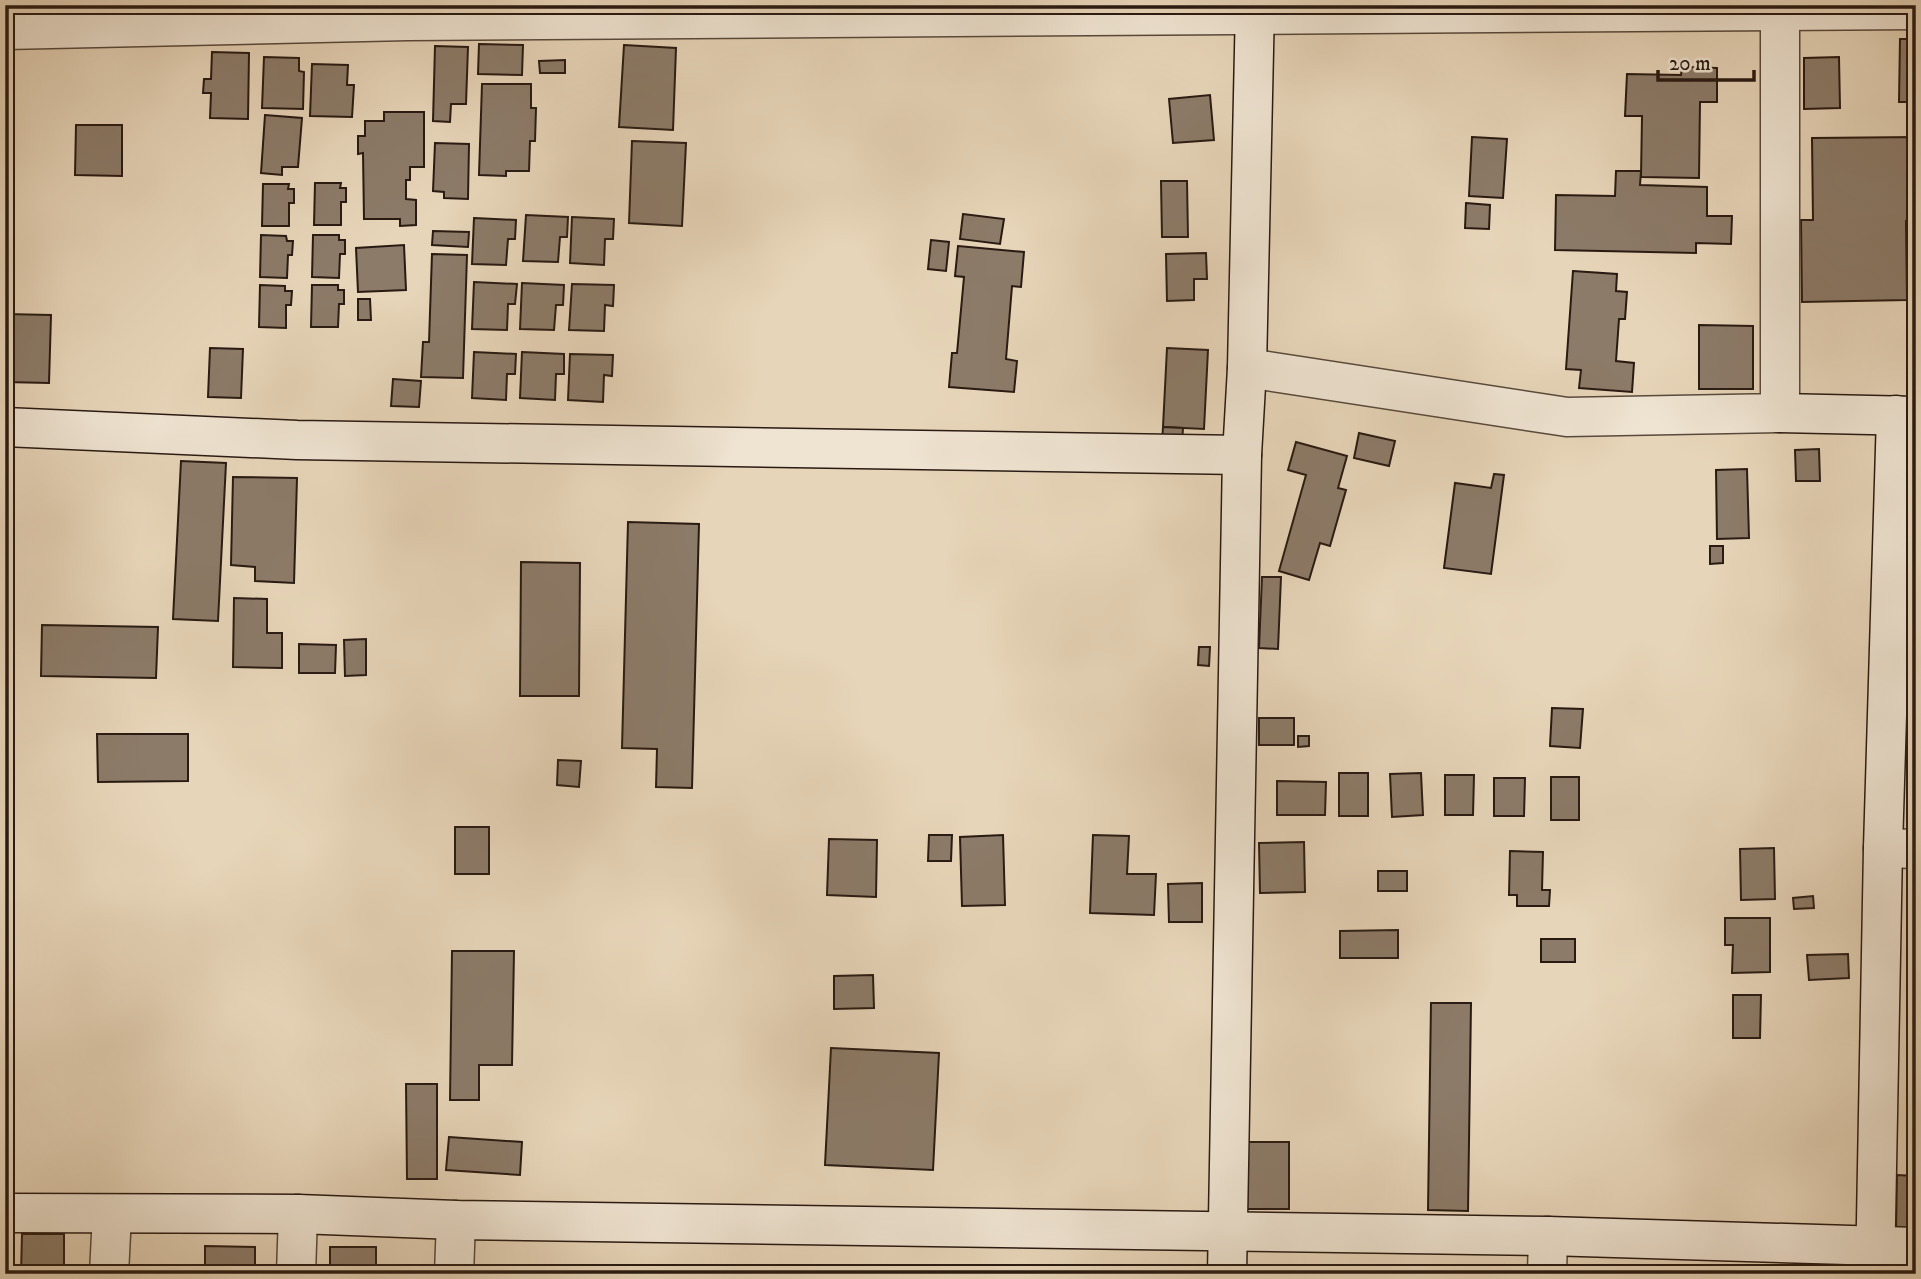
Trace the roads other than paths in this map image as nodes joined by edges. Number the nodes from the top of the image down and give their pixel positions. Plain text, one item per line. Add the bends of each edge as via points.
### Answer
1 (1780, 8) edge
2 (1255, 10) edge
3 (1916, 10) edge
4 (5, 30) edge
5 (1247, 368) junction
6 (1780, 413) junction
7 (1906, 416) edge
8 (5, 427) edge
9 (1242, 455) junction
10 (1899, 849) edge
11 (5, 1213) edge
12 (112, 1213) junction
13 (298, 1214) junction
14 (456, 1220) junction
15 (1227, 1232) junction
16 (1548, 1236) junction
17 (1916, 1247) edge
18 (1875, 1260) edge
19 (109, 1274) edge
20 (296, 1274) edge
21 (454, 1274) edge
22 (1227, 1274) edge
23 (1547, 1274) edge

1 - 2 street
1 - 3 street
1 - 6 street
2 - 4 street via 408,20
2 - 5 street
5 - 6 street via 1567,417
5 - 9 street
6 - 7 street
7 - 10 street
8 - 9 street via 311,440
9 - 15 street
10 - 18 street
11 - 12 street
12 - 13 street
12 - 19 street
13 - 14 street
13 - 20 street
14 - 15 street
14 - 21 street
15 - 16 street
15 - 22 street
16 - 18 street
16 - 23 street
17 - 18 street

